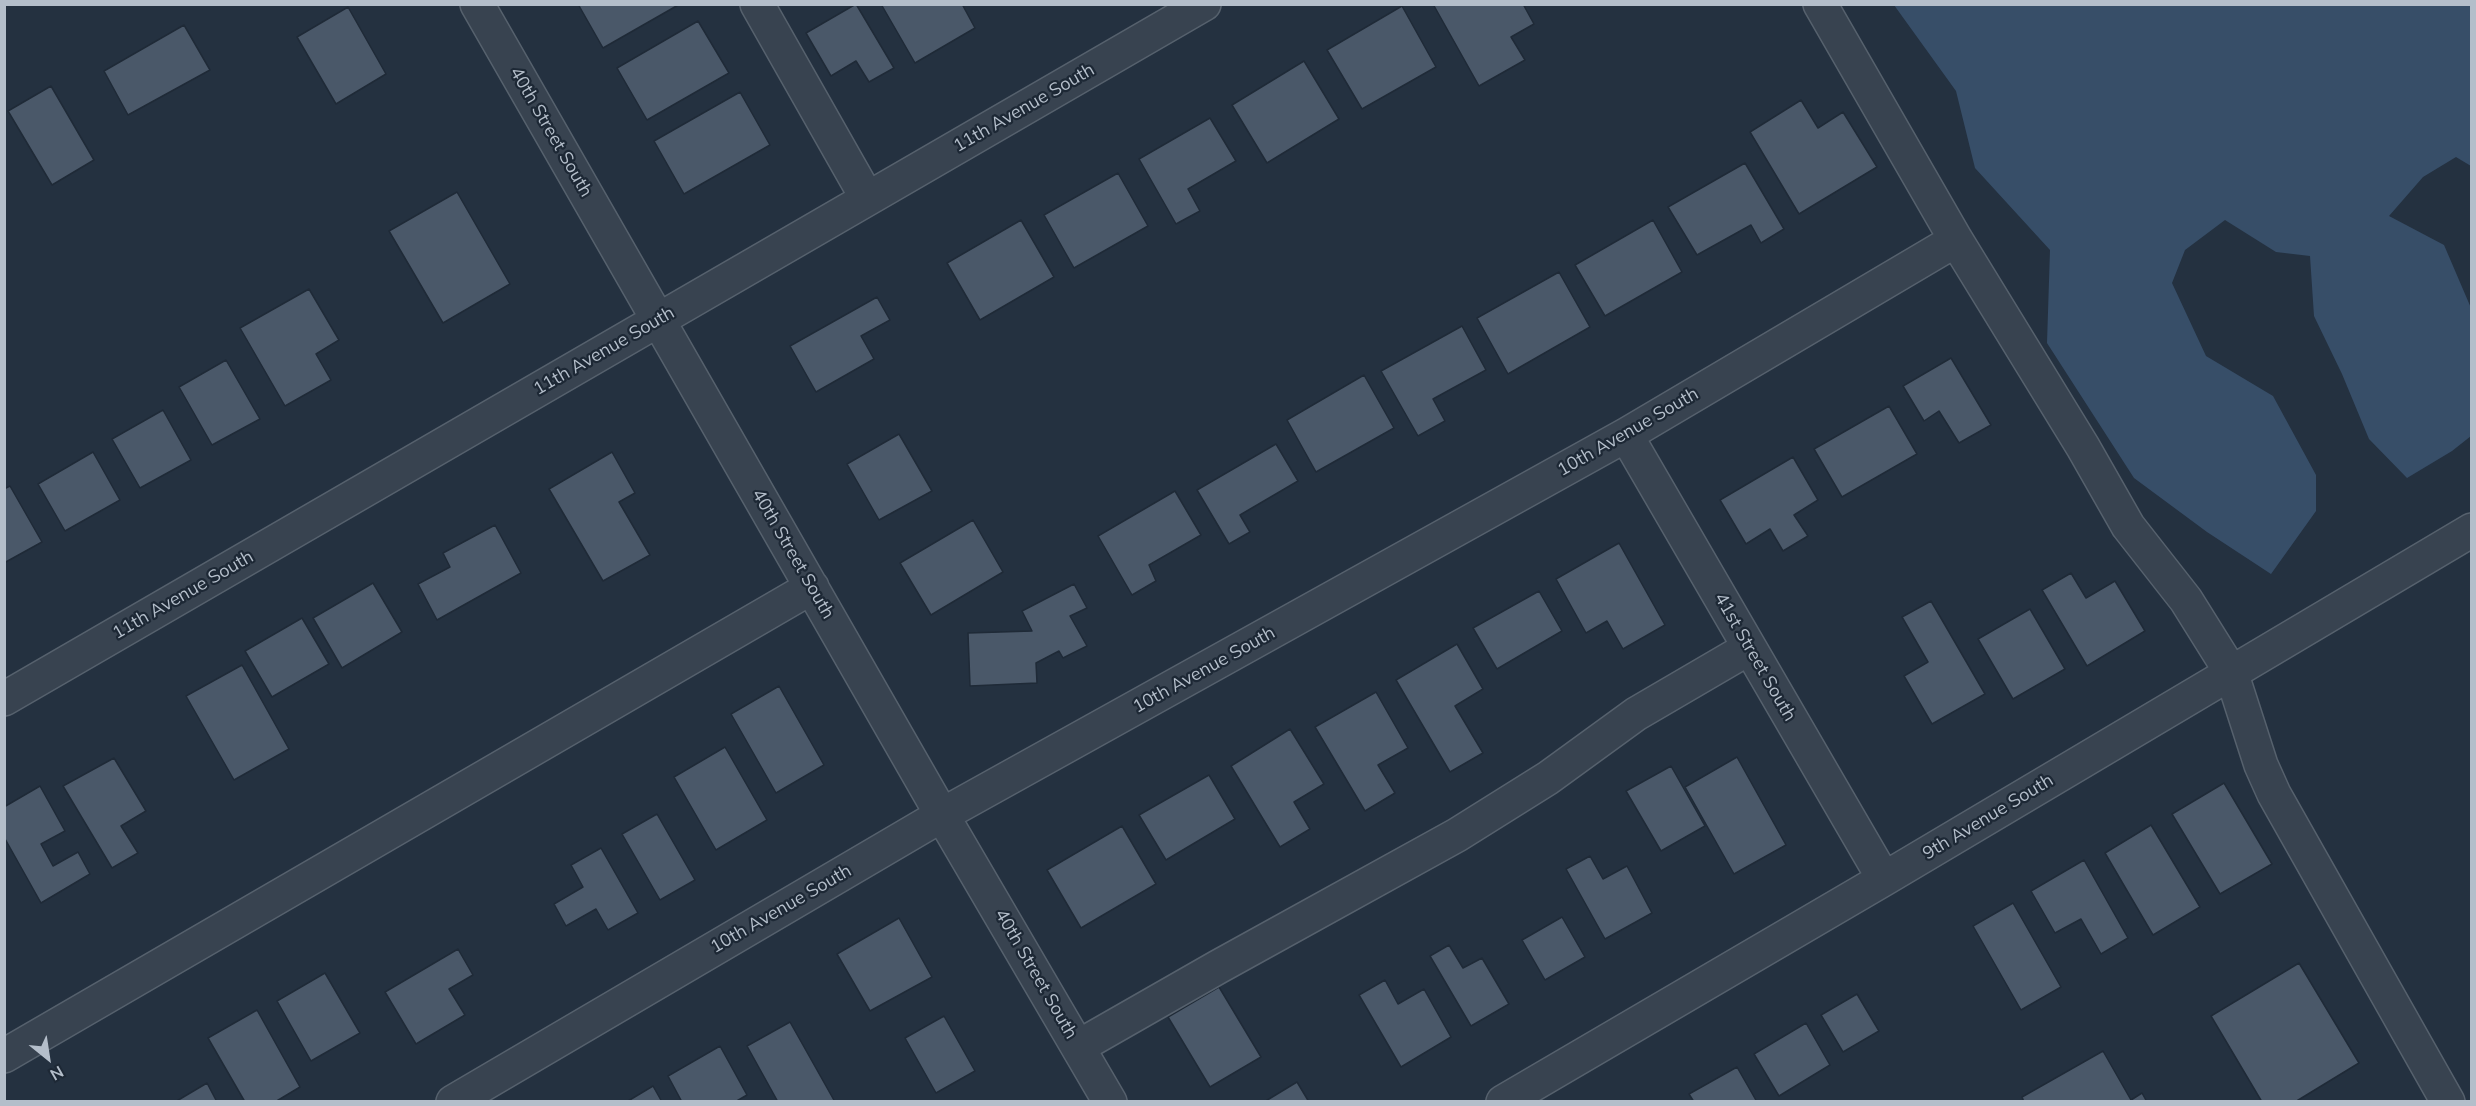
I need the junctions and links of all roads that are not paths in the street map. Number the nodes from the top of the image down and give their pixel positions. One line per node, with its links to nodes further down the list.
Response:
1 (477, 4): 7 (street, 40th Street South)
2 (756, 4): 5 (street)
3 (1204, 4): 5 (street, 11th Avenue South)
4 (1820, 4): 6 (street)
5 (867, 198): 7 (street, 11th Avenue South)
6 (1956, 240): 8 (street, 10th Avenue South); 12 (street)
7 (658, 319): 10 (street, 40th Street South); 13 (street, 11th Avenue South)
8 (1626, 435): 11 (street, 41st Street South); 14 (street, 10th Avenue South)
9 (2472, 530): 12 (street, 9th Avenue South)
10 (812, 587): 14 (street, 40th Street South); 17 (street)
11 (1749, 648): 15 (street, 41st Street South); 16 (street)
12 (2231, 672): 15 (street, 9th Avenue South); 21 (street)
13 (4, 699)
14 (942, 815): 16 (street, 40th Street South); 18 (street, 10th Avenue South)
15 (1884, 879): 20 (street, 9th Avenue South)
16 (1078, 1047): 19 (street, 40th Street South)
17 (4, 1056)
18 (453, 1101)
19 (1110, 1101)
20 (1503, 1101)
21 (2448, 1101)

